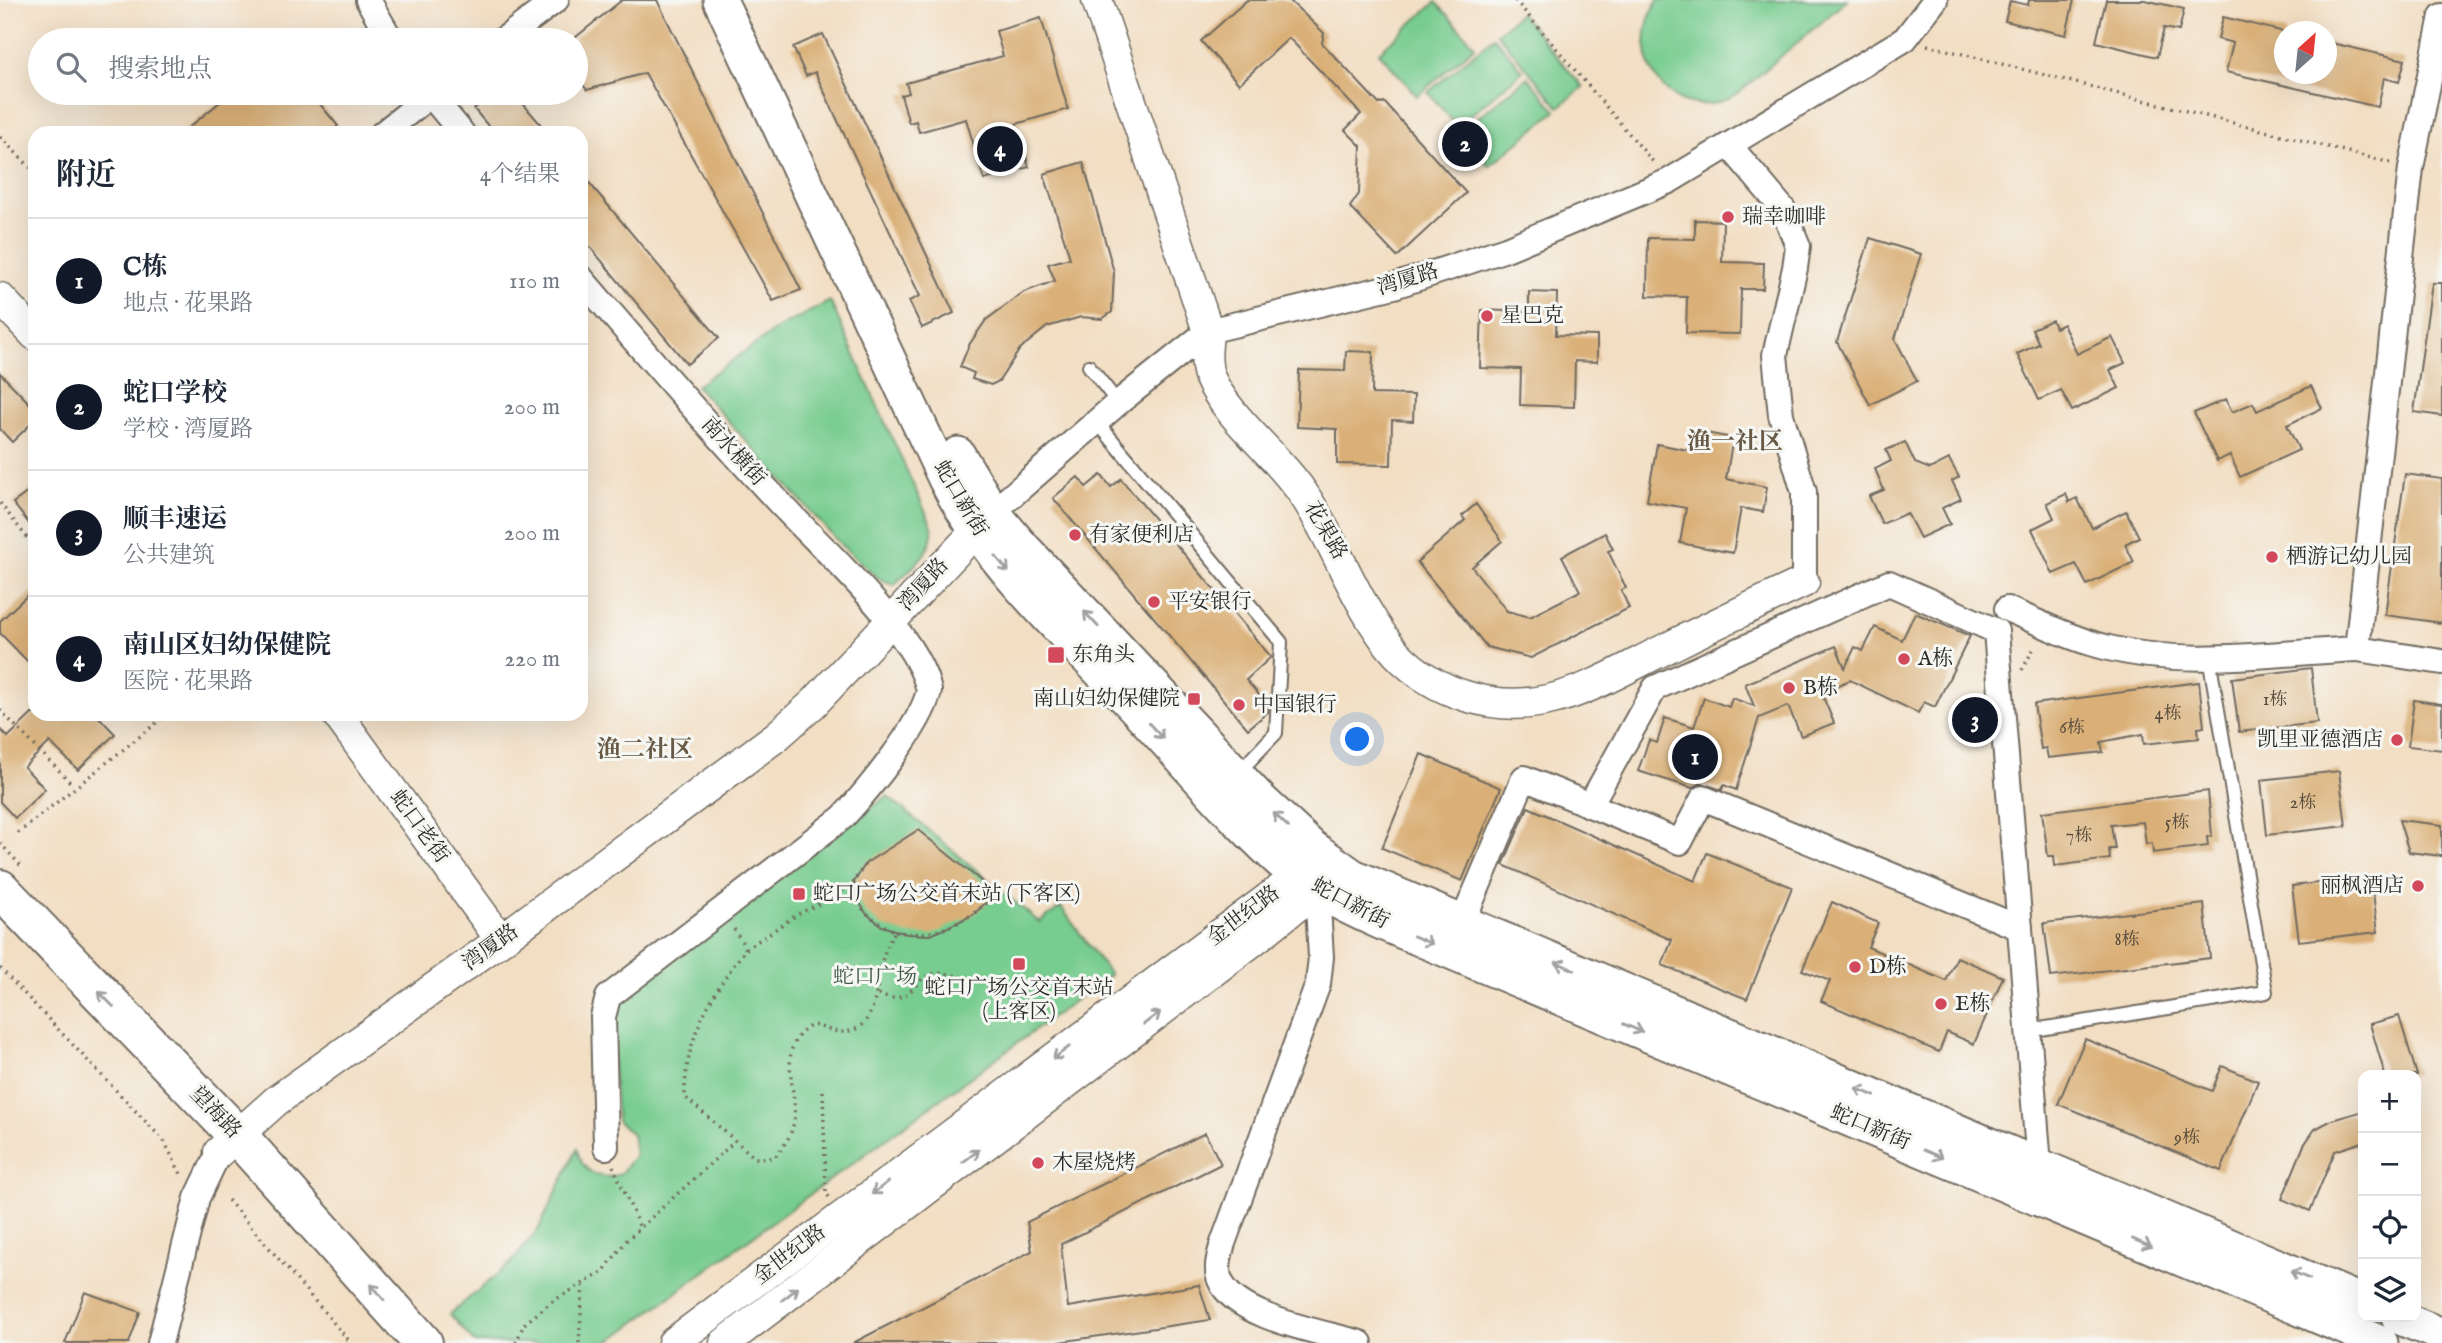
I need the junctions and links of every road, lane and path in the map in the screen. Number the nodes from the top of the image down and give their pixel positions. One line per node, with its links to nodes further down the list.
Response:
1 (368, 0): 9 (street)
2 (556, 0): 10 (street)
3 (720, 0): 29 (main road, 蛇口新街)
4 (741, 0): 29 (main road, 蛇口新街)
5 (1097, 0): 24 (street, 花果路)
6 (1516, 0): 20 (path)
7 (1935, 0): 11 (street, 湾厦路)
8 (2442, 16): 19 (street)
9 (384, 28)
10 (519, 28)
11 (1905, 39): 17 (street, 湾厦路); 19 (path)
12 (417, 105): 14 (street)
13 (440, 105): 15 (street)
14 (391, 126)
15 (457, 126)
16 (0, 137): 18 (path)
17 (1729, 145): 20 (street, 湾厦路); 31 (street)
18 (28, 165)
19 (2411, 168): 35 (street)
20 (1669, 181): 24 (street, 湾厦路)
21 (588, 286): 33 (street, 南水横街)
22 (0, 298): 23 (street)
23 (28, 328)
24 (1208, 331): 26 (street, 湾厦路); 31 (street, 花果路)
25 (1089, 366): 26 (lane)
26 (1118, 403): 27 (street, 湾厦路)
27 (1097, 422): 29 (street, 湾厦路); 42 (lane)
28 (0, 503): 30 (path)
29 (985, 521): 33 (street, 湾厦路); 42 (main road, 蛇口新街, one-way to 29); 47 (main road, 蛇口新街, one-way to 47)
30 (28, 539)
31 (1804, 582)
32 (2007, 609): 34 (street)
33 (891, 622): 51 (street, 南水横街); 56 (street, 湾厦路)
34 (2045, 625): 36 (street); 38 (path)
35 (2357, 649): 36 (street); 37 (street)
36 (2209, 657): 61 (lane)
37 (2442, 662)
38 (2000, 679): 44 (street); 54 (street)
39 (0, 710): 43 (path)
40 (159, 721): 45 (path)
41 (342, 721): 56 (street, 蛇口老街)
42 (1237, 774): 47 (main road, 蛇口新街, one-way to 42)
43 (74, 785)
44 (1590, 805): 52 (street); 54 (street)
45 (19, 833)
46 (866, 863): 48 (path)
47 (1316, 877): 52 (main road, 蛇口新街); 69 (street, 金世纪路, one-way to 69); 76 (street, 金世纪路, one-way to 47); 84 (street); 85 (main road, 蛇口新街, one-way to 85)
48 (854, 882): 55 (path); 57 (path)
49 (0, 889): 64 (main road, 望海路, one-way to 49)
50 (990, 900): 55 (path)
51 (722, 909): 57 (path); 65 (street, 南水横街)
52 (1462, 923): 66 (main road, 蛇口新街, one-way to 52)
53 (0, 925): 64 (main road, 望海路)
54 (2020, 928): 61 (street)
55 (895, 931): 60 (path)
56 (501, 940): 64 (street, 湾厦路)
57 (746, 950): 63 (path)
58 (0, 968): 67 (path)
59 (950, 987): 60 (path)
60 (878, 994): 63 (path)
61 (2028, 1031): 66 (street)
62 (823, 1091): 69 (path)
63 (734, 1142): 70 (path)
64 (228, 1144): 77 (street, 湾厦路); 79 (main road, 望海路); 80 (main road, 望海路, one-way to 64)
65 (606, 1147): 70 (path)
66 (2039, 1165): 72 (main road, 蛇口新街, one-way to 66)
67 (182, 1178)
68 (229, 1200): 78 (path)
69 (842, 1217): 73 (street, 金世纪路)
70 (640, 1228): 71 (path)
71 (583, 1285): 81 (path); 82 (path)
72 (2358, 1300)
73 (710, 1315): 76 (street); 83 (street, 金世纪路)
74 (2410, 1322): 75 (main road)
75 (2442, 1335)
76 (730, 1339)
77 (160, 1343)
78 (351, 1343)
79 (389, 1343)
80 (423, 1343)
81 (516, 1343)
82 (579, 1343)
83 (673, 1343)
84 (1360, 1343)
85 (2381, 1343)

